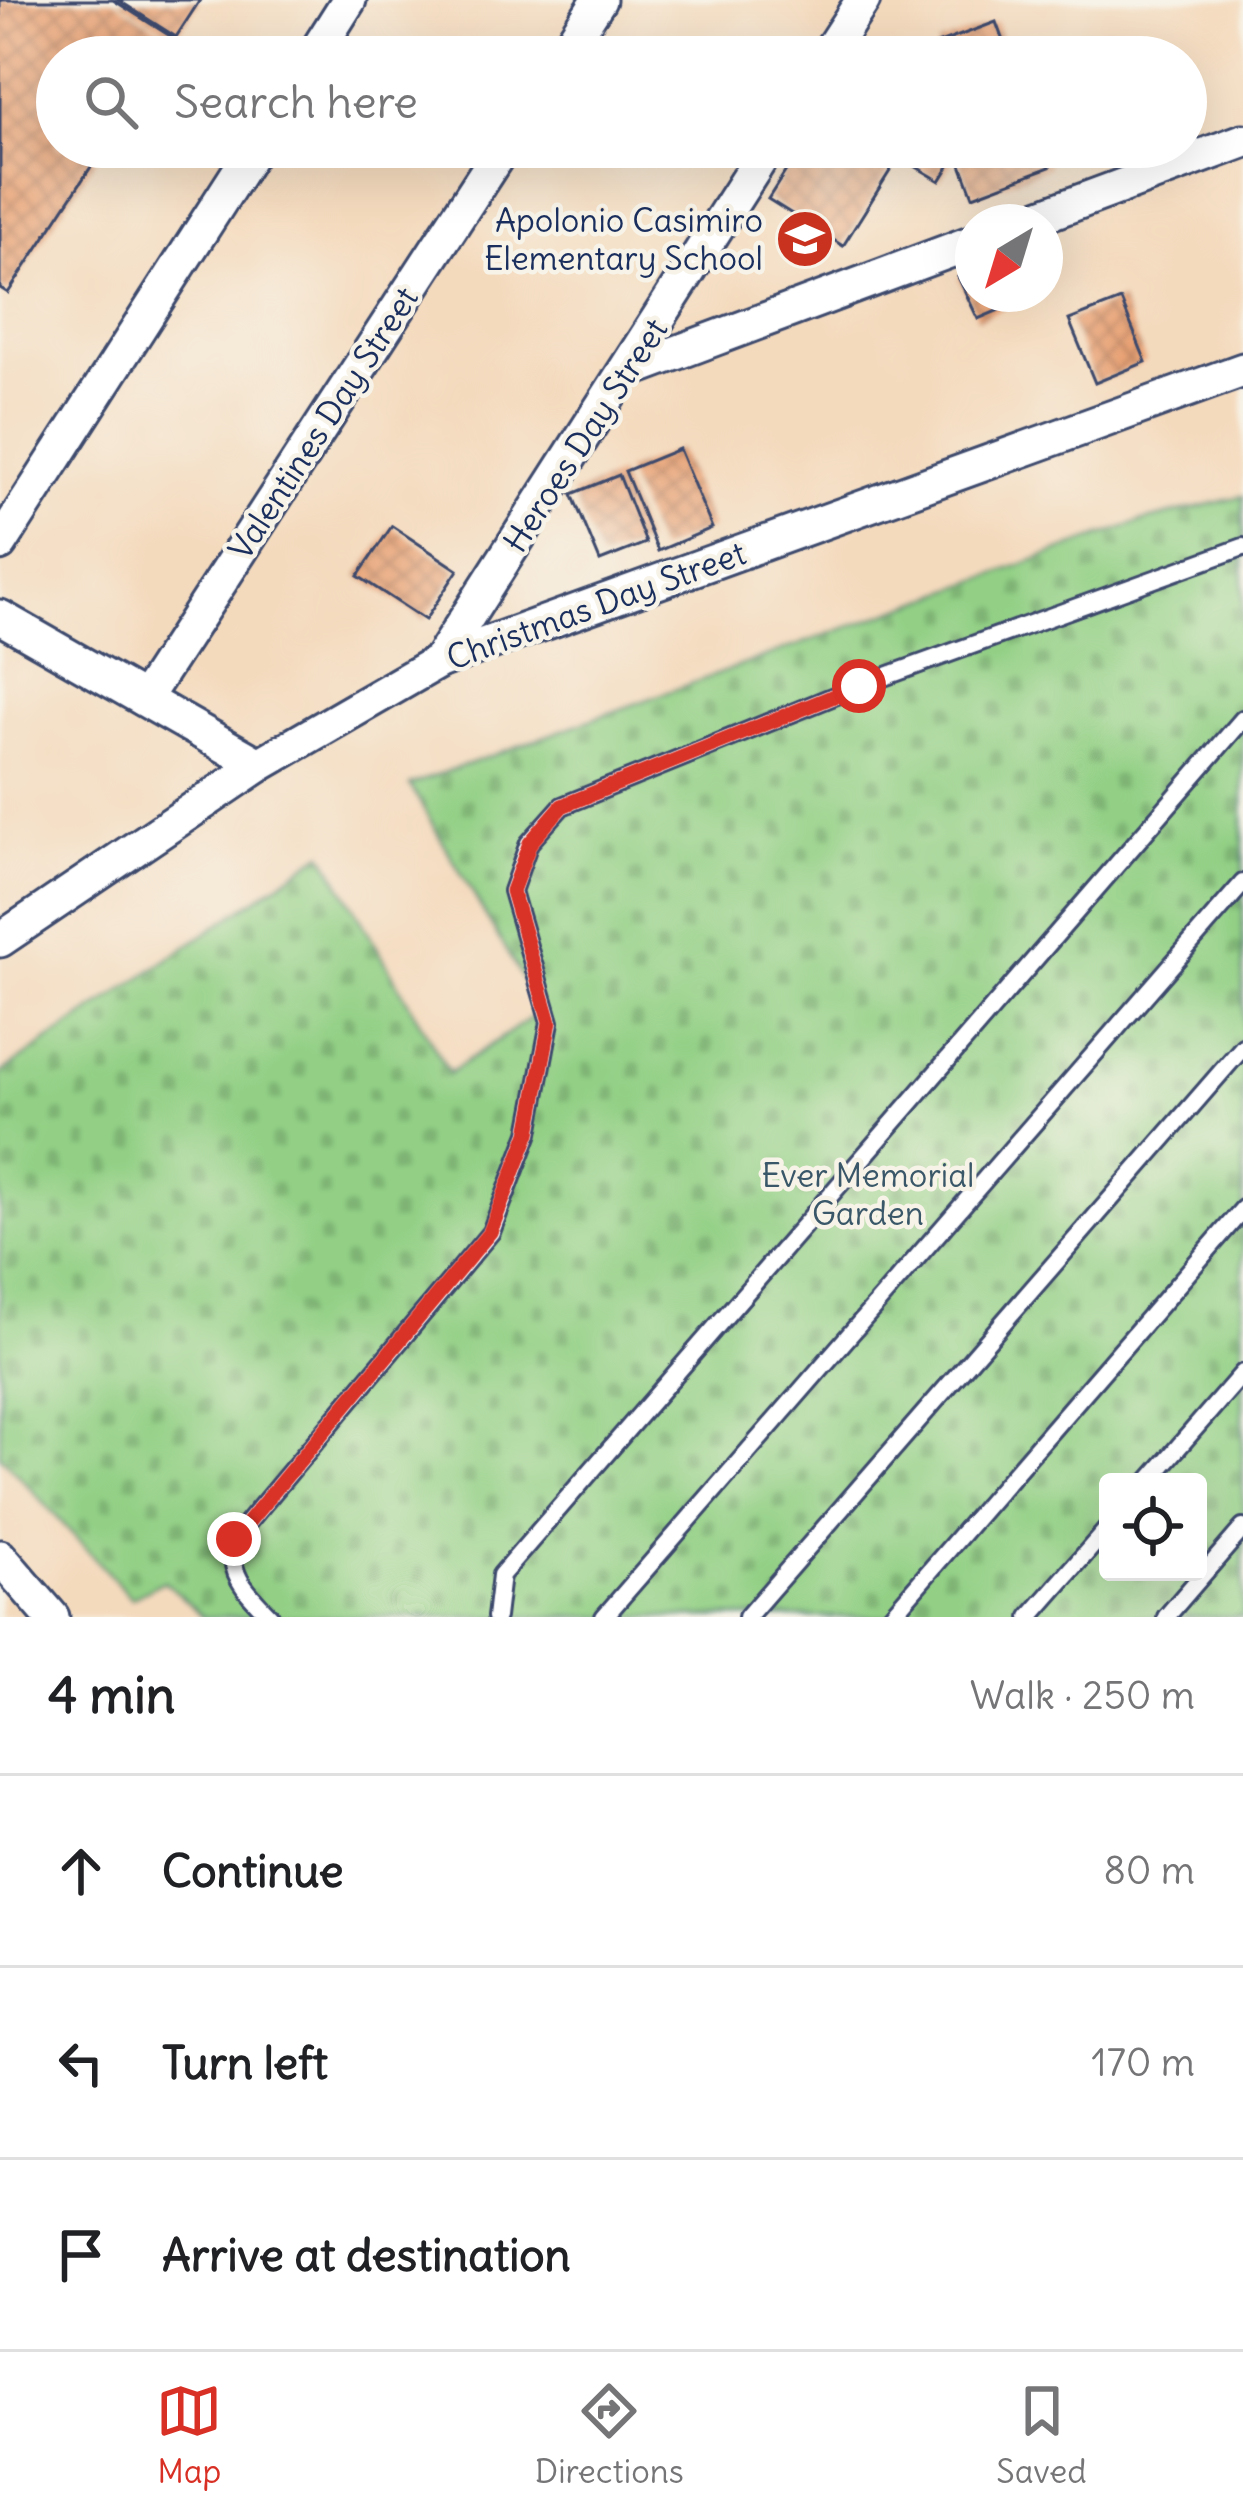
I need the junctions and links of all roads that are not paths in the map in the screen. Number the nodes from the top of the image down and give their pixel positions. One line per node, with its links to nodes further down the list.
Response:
1 (349, 0): 4 (street)
2 (598, 0): 5 (street)
3 (863, 0): 6 (street)
4 (326, 36)
5 (575, 36)
6 (840, 36)
7 (1243, 141): 8 (street)
8 (1207, 154)
9 (242, 168): 17 (street)
10 (489, 168): 21 (street, Valentines Day Street)
11 (755, 168): 16 (street, Heroes Day Street)
12 (1170, 168): 13 (street)
13 (1063, 208)
14 (955, 249): 16 (street)
15 (1243, 370): 20 (street, Christmas Day Street)
16 (628, 371): 20 (street, Heroes Day Street)
17 (0, 544)
18 (1240, 553): 34 (lane)
19 (0, 617): 21 (street)
20 (439, 661): 23 (street, Christmas Day Street)
21 (144, 699): 23 (street)
22 (1243, 719): 35 (lane)
23 (259, 765): 25 (street, Christmas Day Street)
24 (1243, 883): 36 (lane)
25 (0, 940)
26 (1243, 1047): 37 (lane)
27 (1243, 1209): 38 (lane)
28 (1243, 1373): 29 (lane)
29 (1156, 1473)
30 (1243, 1528): 40 (lane)
31 (1099, 1538): 39 (lane)
32 (0, 1557): 33 (street)
33 (52, 1617)
34 (271, 1617)
35 (496, 1617)
36 (604, 1617)
37 (747, 1617)
38 (890, 1617)
39 (1030, 1617)
40 (1166, 1617)

